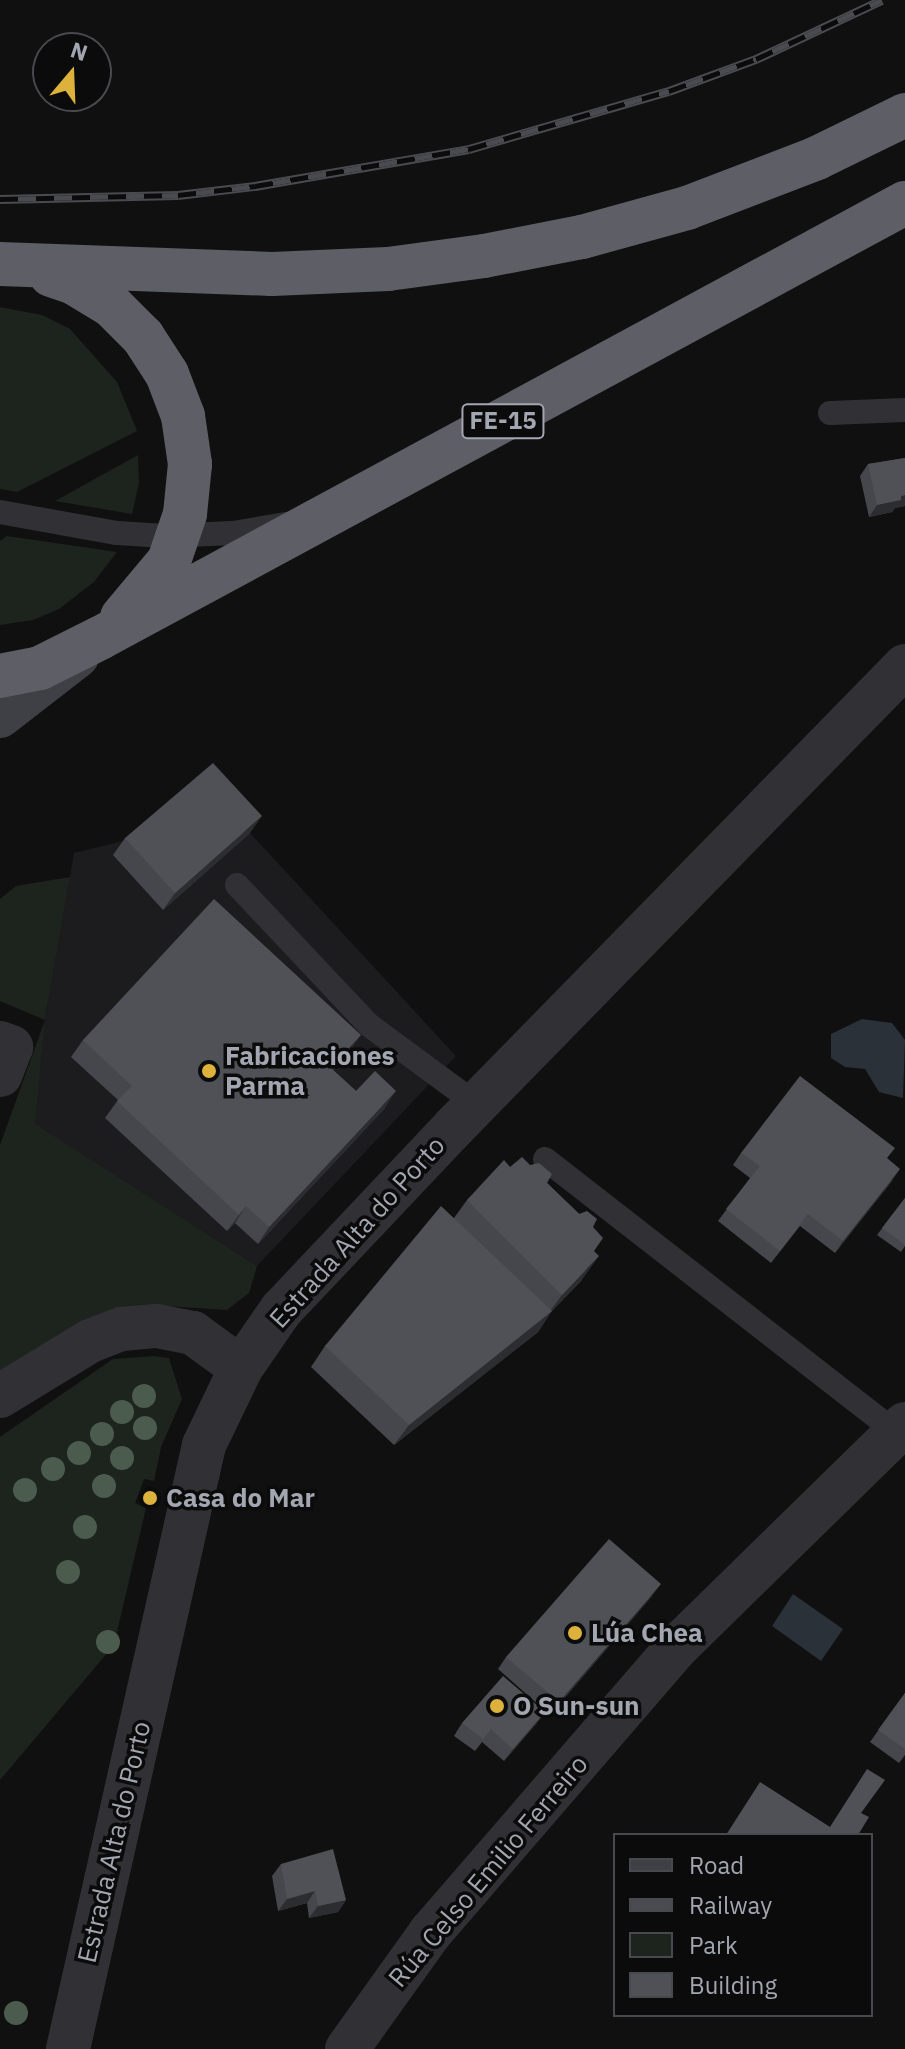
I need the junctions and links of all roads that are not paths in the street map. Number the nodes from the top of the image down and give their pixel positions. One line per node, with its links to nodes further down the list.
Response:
1 (905, 115): 3 (highway)
2 (905, 203): 6 (highway, FE-15)
3 (16, 266): 8 (highway)
4 (905, 410): 5 (lane)
5 (830, 413)
6 (348, 505): 8 (lane); 9 (highway, FE-15)
7 (0, 512): 8 (lane)
8 (177, 536): 9 (highway)
9 (100, 638): 11 (highway); 12 (main road)
10 (905, 666): 16 (street, Estrada Alta do Porto)
11 (0, 676)
12 (0, 716)
13 (237, 885): 16 (lane)
14 (0, 1043): 15 (street)
15 (0, 1075)
16 (476, 1104): 18 (street, Estrada Alta do Porto)
17 (545, 1159): 20 (lane)
18 (241, 1368): 19 (street); 21 (street, Estrada Alta do Porto)
19 (0, 1396)
20 (900, 1428): 22 (street, Rúa Celso Emilio Ferreiro)
21 (68, 2049)
22 (347, 2049)

